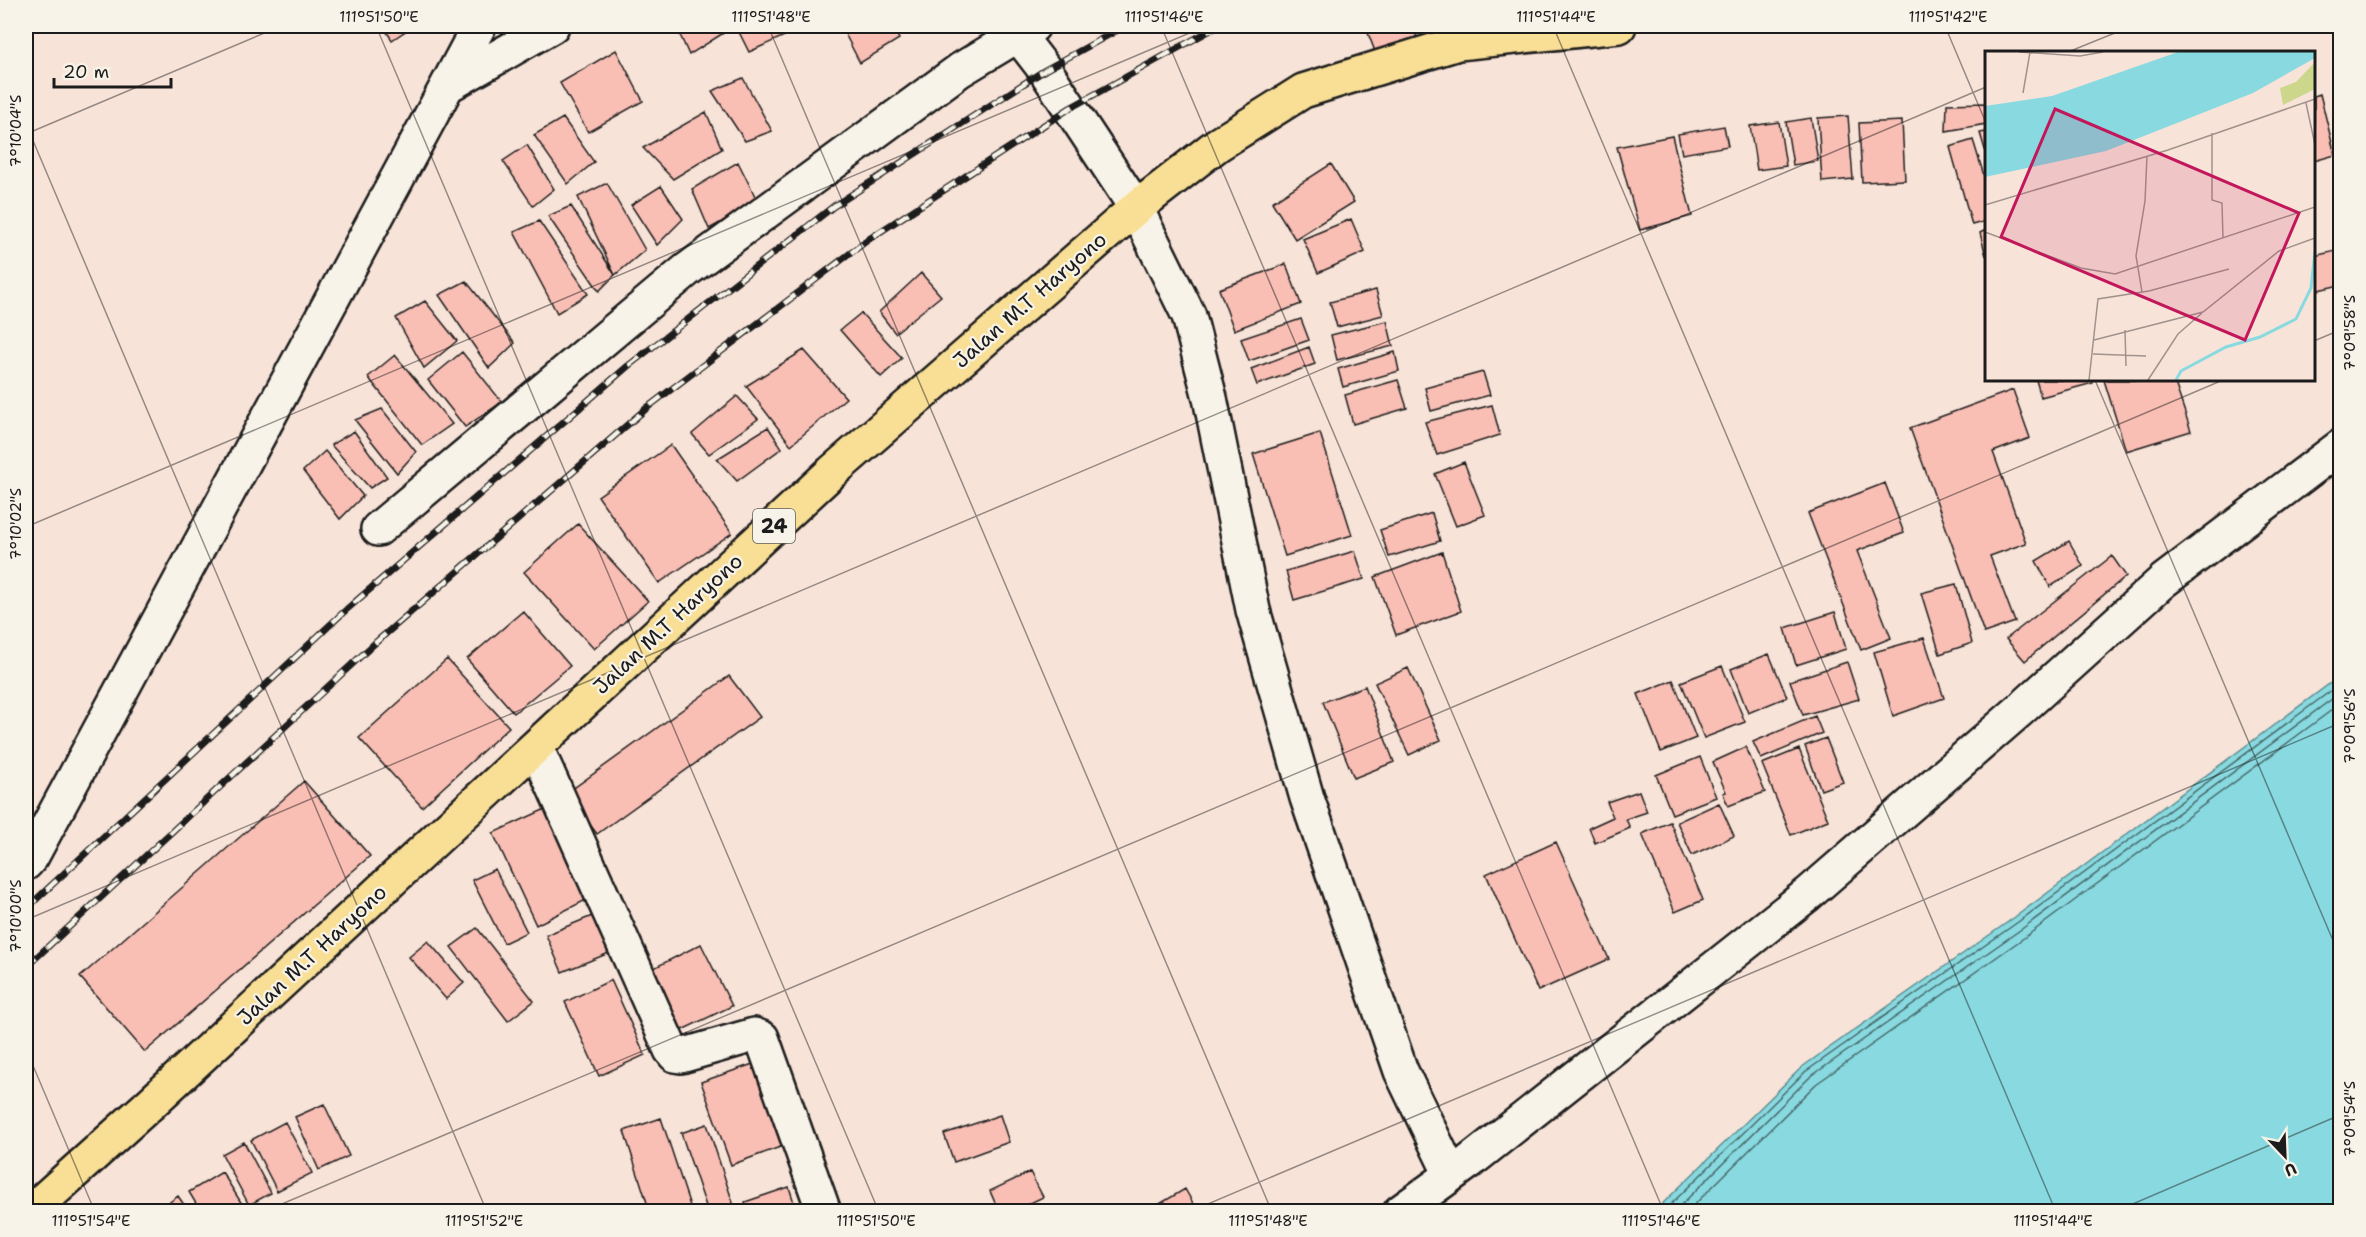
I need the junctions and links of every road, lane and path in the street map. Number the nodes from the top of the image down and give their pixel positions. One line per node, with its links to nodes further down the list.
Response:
1 (479, 26): 5 (street)
2 (552, 26): 5 (street)
3 (1619, 26): 6 (highway, Jalan M.T Haryono / 24)
4 (1026, 30): 6 (street); 8 (street)
5 (447, 86): 10 (street)
6 (1136, 208): 9 (highway, Jalan M.T Haryono / 24); 11 (street)
7 (2340, 447): 11 (street)
8 (378, 529)
9 (536, 747): 12 (highway, Jalan M.T Haryono / 24); 13 (street)
10 (26, 863)
11 (1450, 1175): 14 (street)
12 (30, 1212)
13 (824, 1212)
14 (1400, 1212)

